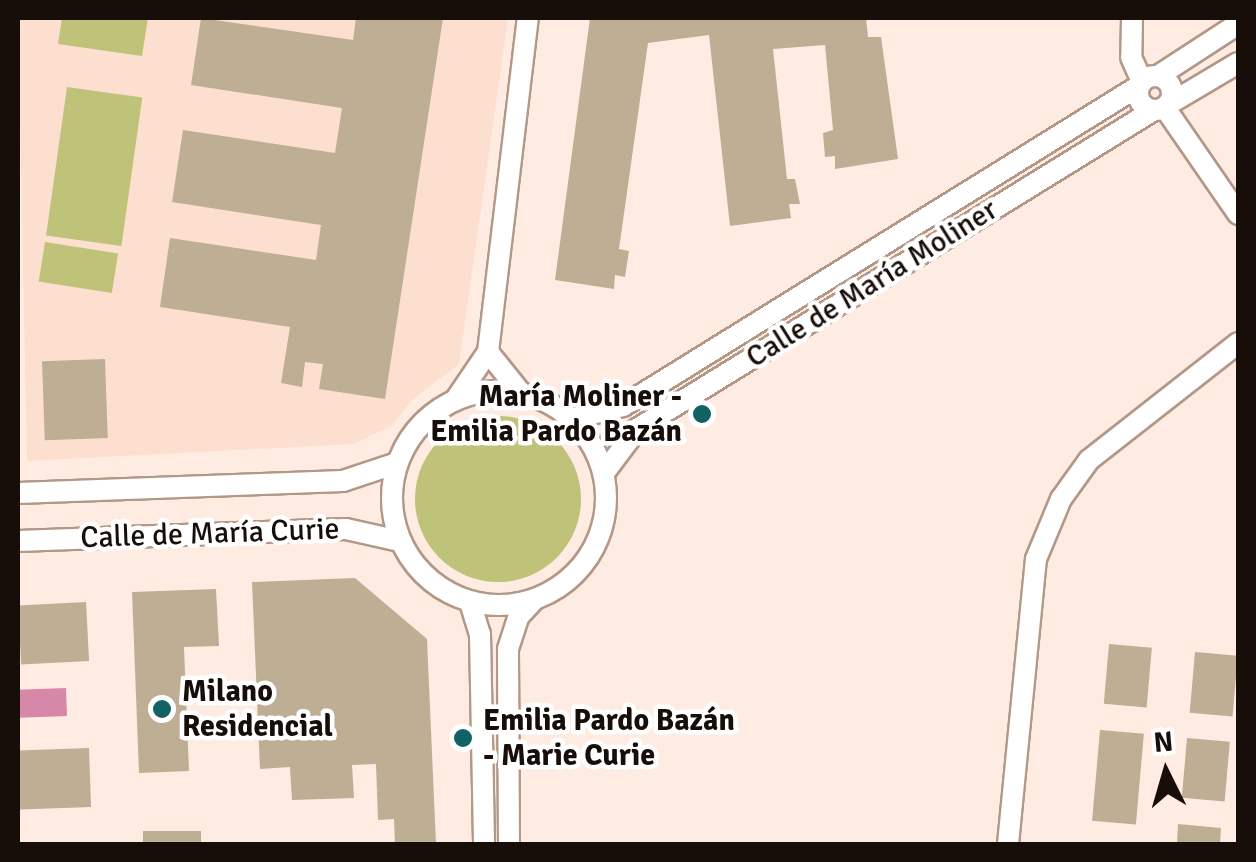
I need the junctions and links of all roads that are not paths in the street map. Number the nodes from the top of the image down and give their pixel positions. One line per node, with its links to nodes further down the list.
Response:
1 (528, 18): 9 (street)
2 (1132, 18): 5 (street)
3 (1238, 24): 5 (street, Calle de María Moliner)
4 (1238, 63): 6 (street, Calle de María Moliner)
5 (1147, 81): 6 (street); 6 (street); 12 (street, Calle de María Moliner)
6 (1163, 107): 7 (street); 14 (street, Calle de María Moliner)
7 (1238, 214)
8 (1238, 343): 22 (street)
9 (488, 352): 10 (street); 11 (street)
10 (520, 392): 11 (street); 12 (street)
11 (456, 399): 13 (street)
12 (572, 419): 14 (street)
13 (397, 463): 15 (street, Calle de María Curie); 17 (street)
14 (604, 473): 18 (street)
15 (18, 493)
16 (18, 541): 17 (street, Calle de María Curie)
17 (400, 541): 19 (street)
18 (535, 599): 19 (street); 21 (street)
19 (470, 602): 20 (street)
20 (484, 844)
21 (509, 844)
22 (1008, 844)

